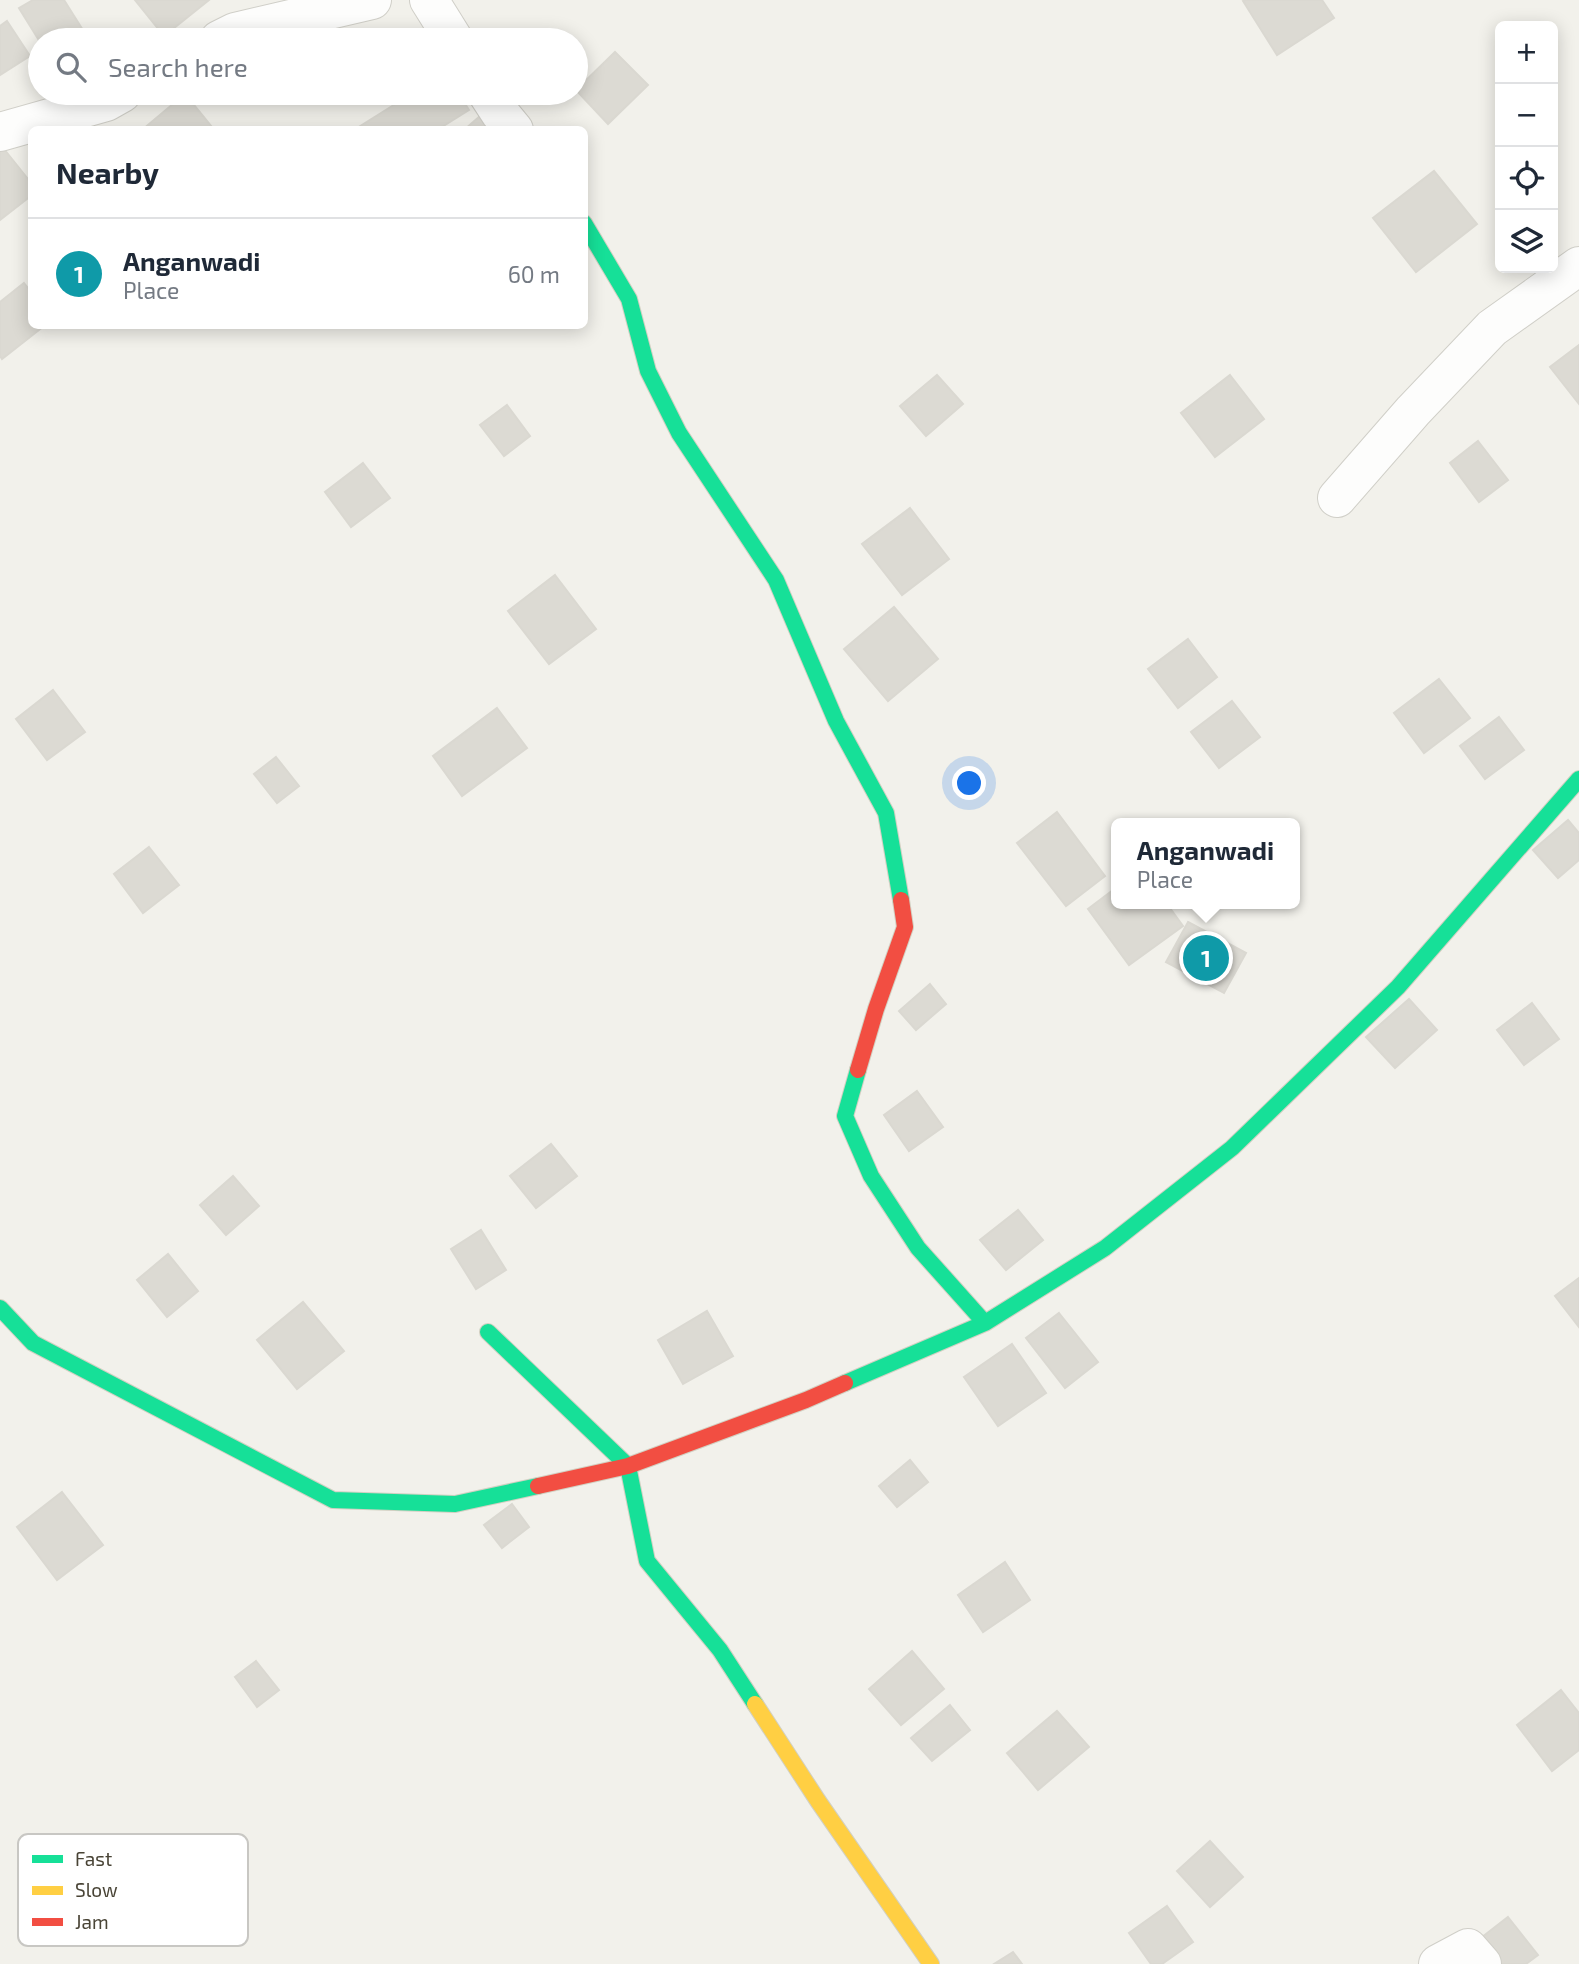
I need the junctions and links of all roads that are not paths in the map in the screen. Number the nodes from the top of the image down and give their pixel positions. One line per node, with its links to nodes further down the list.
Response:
1 (372, 0): 3 (street)
2 (429, 0): 4 (street)
3 (252, 28)
4 (446, 28)
5 (95, 105): 8 (street)
6 (495, 105): 7 (street)
7 (511, 126)
8 (0, 132)
9 (588, 230): 14 (street)
10 (1579, 266): 11 (street)
11 (1337, 498)
12 (1579, 779): 14 (street)
13 (0, 1308): 16 (street)
14 (985, 1323): 16 (street)
15 (488, 1332): 16 (street)
16 (628, 1466): 17 (street)
17 (931, 1964)
18 (1438, 1964): 19 (street)
19 (1482, 1964)

